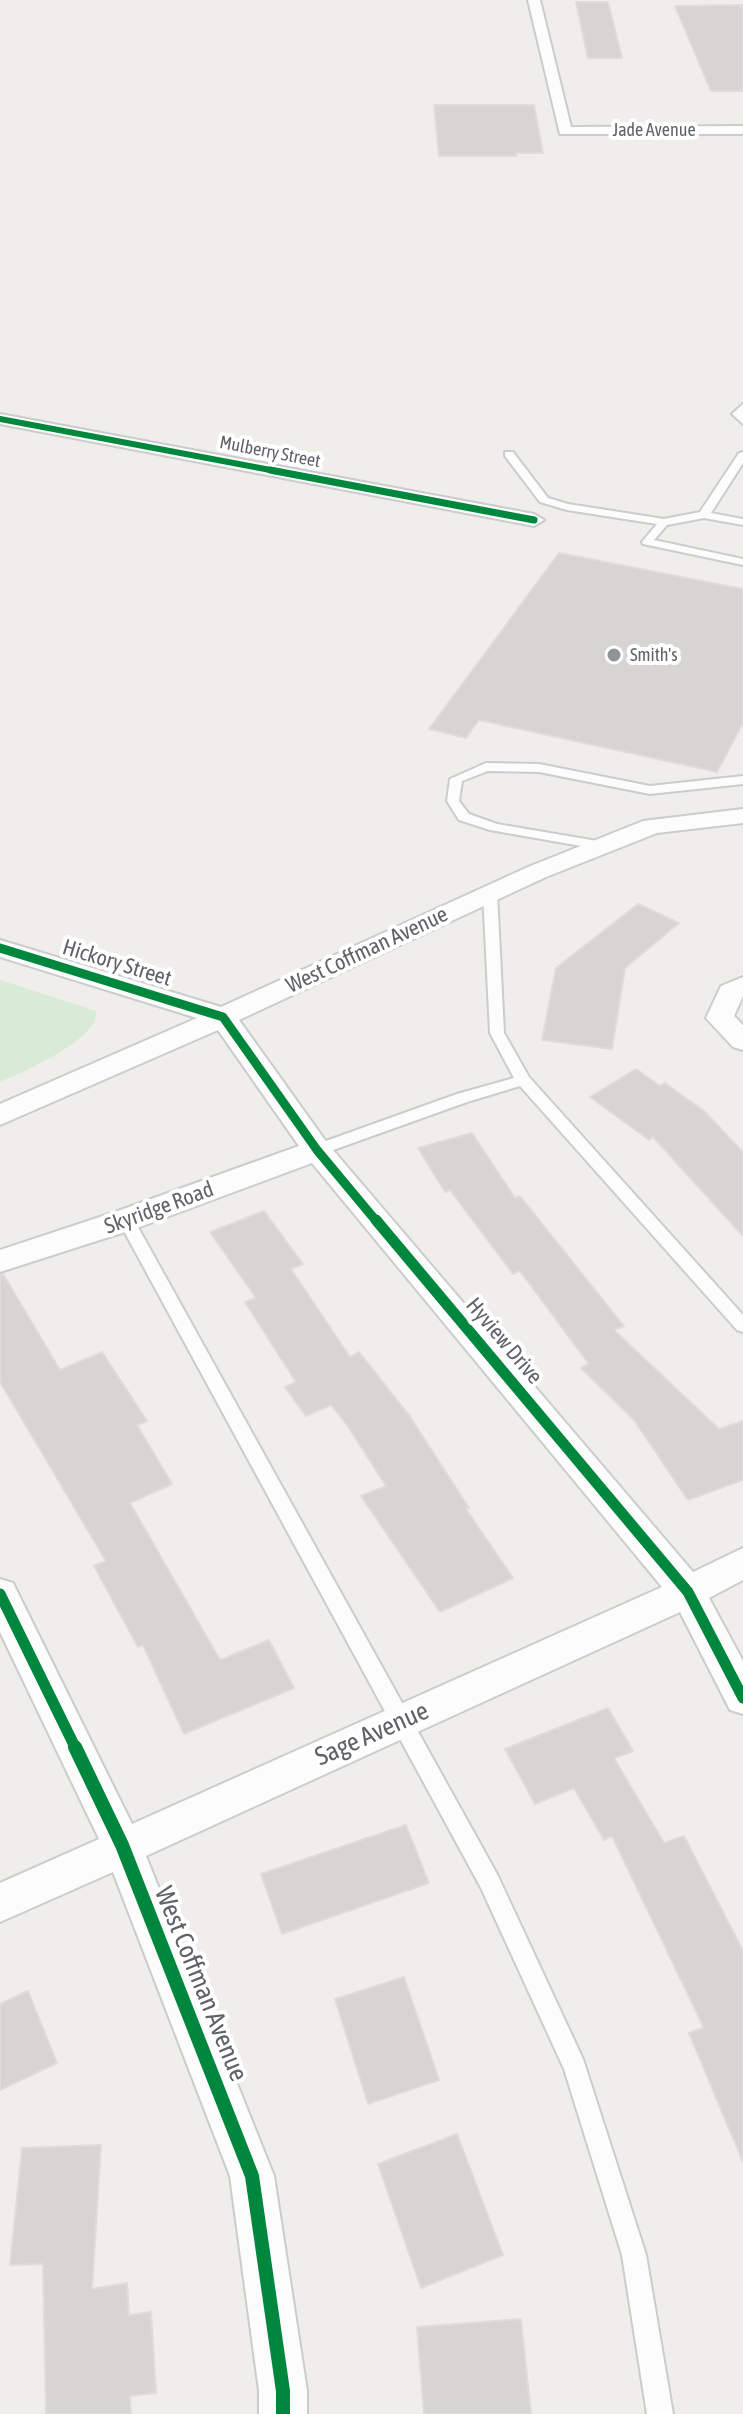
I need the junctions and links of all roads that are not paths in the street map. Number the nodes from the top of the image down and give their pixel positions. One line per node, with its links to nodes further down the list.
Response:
1 (534, 0): 2 (street, Jade Avenue)
2 (743, 130)
3 (743, 407): 5 (lane)
4 (0, 419): 9 (street, Mulberry Street)
5 (743, 421)
6 (509, 454): 10 (lane)
7 (743, 455): 8 (lane)
8 (704, 515): 10 (lane); 11 (lane)
9 (534, 520)
10 (664, 522): 12 (lane)
11 (743, 522)
12 (743, 562)
13 (743, 780): 15 (lane)
14 (743, 816): 15 (street, West Coffman Avenue)
15 (604, 846): 16 (street, West Coffman Avenue)
16 (490, 893): 19 (street, West Coffman Avenue); 21 (lane)
17 (0, 948): 19 (street, Hickory Street)
18 (743, 985): 20 (street)
19 (223, 1017): 22 (street, West Coffman Avenue); 23 (street, Hyview Drive)
20 (743, 1041)
21 (523, 1080): 23 (lane); 26 (lane)
22 (0, 1115)
23 (317, 1150): 24 (street, Skyridge Road); 28 (street, Hyview Drive)
24 (126, 1220): 25 (street, Skyridge Road); 31 (lane)
25 (0, 1261)
26 (743, 1326)
27 (743, 1563): 28 (street, Sage Avenue)
28 (688, 1592): 30 (street, Hyview Drive); 31 (street, Sage Avenue)
29 (0, 1594): 32 (street, West Coffman Avenue)
30 (743, 1698)
31 (401, 1721): 32 (street, Sage Avenue); 35 (lane)
32 (122, 1845): 33 (street, Sage Avenue); 34 (street, West Coffman Avenue)
33 (0, 1903)
34 (283, 2414)
35 (660, 2414)

